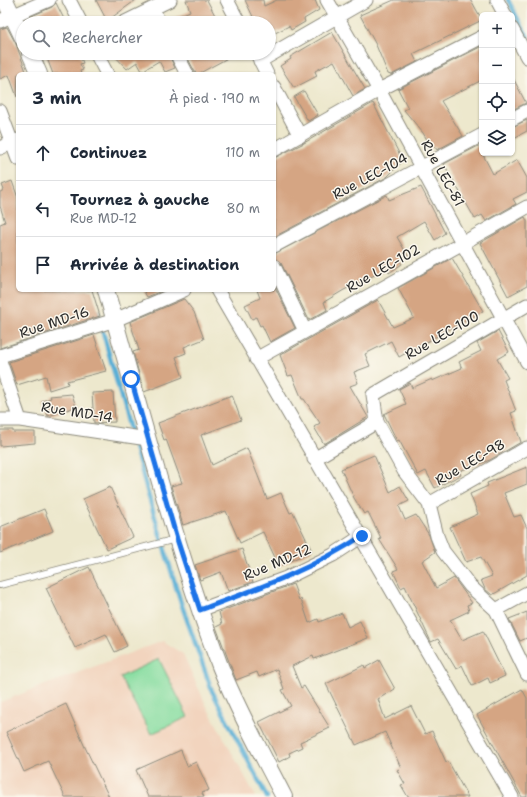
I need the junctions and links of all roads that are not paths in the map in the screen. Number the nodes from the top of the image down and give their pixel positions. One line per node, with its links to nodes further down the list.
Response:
1 (5, 0): 16 (street)
2 (49, 0): 16 (street)
3 (69, 0): 11 (street)
4 (170, 0): 9 (street)
5 (227, 0): 14 (street)
6 (327, 0): 15 (street, Rue LEC-81)
7 (366, 0): 15 (street)
8 (497, 0): 10 (street)
9 (152, 9): 12 (street); 13 (street)
10 (503, 12)
11 (77, 16)
12 (138, 16)
13 (156, 16)
14 (235, 16)
15 (337, 16): 20 (street); 30 (street, Rue LEC-81)
16 (6, 19): 17 (street)
17 (16, 30)
18 (515, 35): 21 (street)
19 (479, 39): 30 (street)
20 (276, 48)
21 (527, 58)
22 (33, 60): 26 (street)
23 (100, 60): 27 (street)
24 (180, 60): 28 (street)
25 (260, 60): 29 (street)
26 (38, 72)
27 (106, 72)
28 (186, 72)
29 (266, 72)
30 (379, 90): 35 (street); 40 (street, Rue LEC-81)
31 (276, 91): 35 (street)
32 (0, 111): 37 (street)
33 (527, 111): 34 (street)
34 (515, 117)
35 (300, 136): 38 (street)
36 (479, 137): 40 (street, Rue LEC-104)
37 (10, 143): 39 (street)
38 (276, 149)
39 (16, 155)
40 (421, 167): 42 (street, Rue LEC-81); 43 (street, Rue LEC-104)
41 (527, 206): 42 (street, Rue LEC-102)
42 (462, 242): 49 (street, Rue LEC-81); 51 (street, Rue LEC-102)
43 (276, 245)
44 (276, 270): 51 (street)
45 (107, 292): 50 (street)
46 (179, 292): 50 (street, Rue MD-16)
47 (218, 292): 53 (street)
48 (527, 305): 49 (street, Rue LEC-100)
49 (504, 318): 55 (street, Rue LEC-81); 58 (street, Rue LEC-100)
50 (115, 320): 52 (street, Rue MD-16); 59 (street)
51 (305, 331): 53 (street, Rue LEC-102)
52 (0, 356)
53 (256, 359): 61 (street)
54 (0, 361): 57 (street)
55 (527, 362)
56 (0, 420): 57 (street, Rue MD-14)
57 (20, 420): 59 (street, Rue MD-14)
58 (377, 422): 61 (street); 62 (street)
59 (148, 439): 64 (street)
60 (527, 448): 62 (street, Rue LEC-98)
61 (314, 458): 63 (street)
62 (429, 504): 68 (street)
63 (362, 536): 67 (street, Rue MD-12); 71 (street)
64 (177, 539): 65 (lane); 67 (street)
65 (0, 585)
66 (527, 593): 68 (street)
67 (200, 610): 70 (street)
68 (496, 610): 69 (street)
69 (527, 674)
70 (284, 797)
71 (512, 797)

